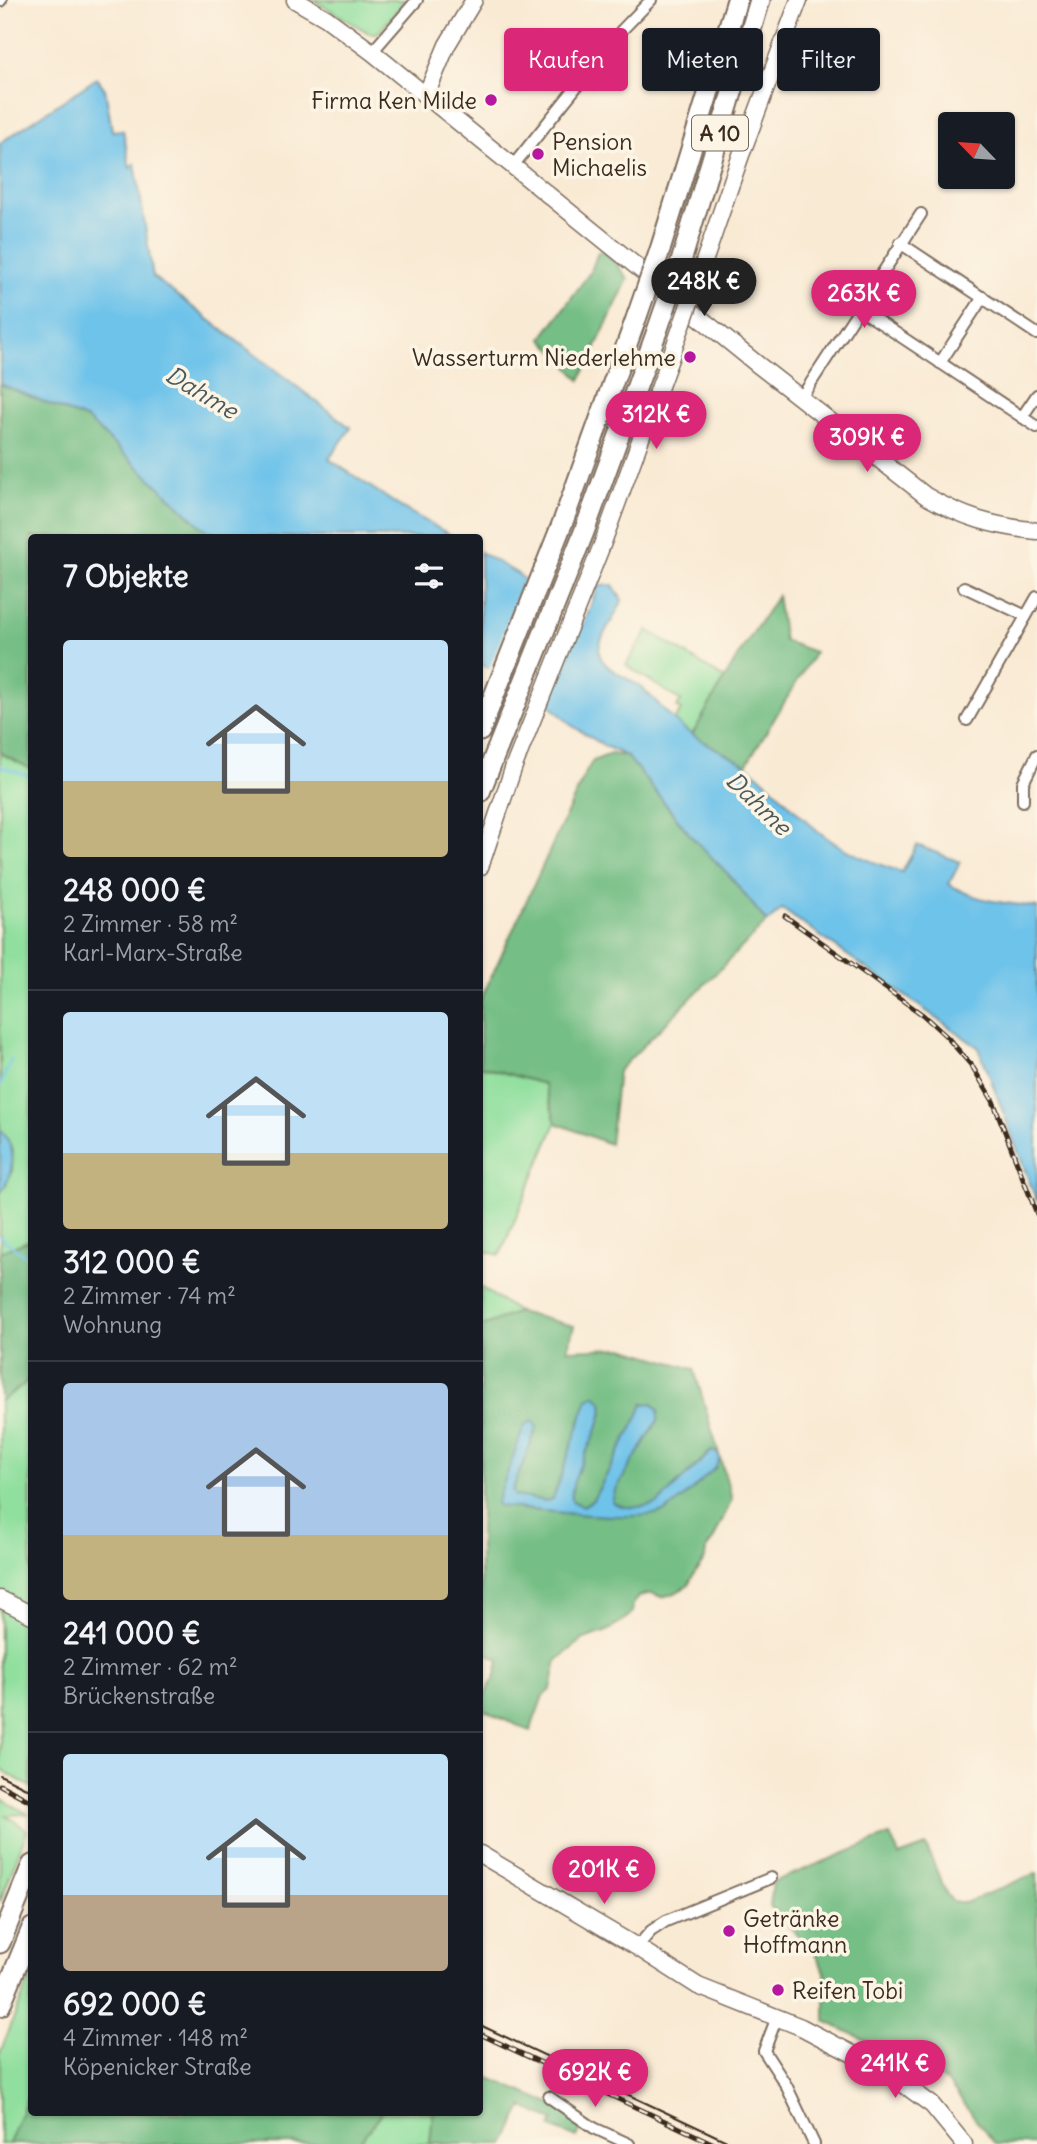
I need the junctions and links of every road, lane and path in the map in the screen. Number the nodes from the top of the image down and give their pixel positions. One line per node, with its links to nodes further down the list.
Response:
1 (295, 0): 8 (main road)
2 (417, 0): 8 (street)
3 (474, 0): 9 (main road)
4 (651, 0): 10 (street)
5 (737, 0): 26 (highway, A 10, bridge)
6 (760, 0): 28 (highway, A 10, bridge)
7 (799, 0): 30 (main road, bridge)
8 (372, 52): 9 (main road)
9 (418, 89): 10 (main road)
10 (512, 167): 18 (main road)
11 (921, 214): 12 (street)
12 (900, 243): 13 (street); 14 (street)
13 (983, 297): 15 (street); 16 (street)
14 (858, 308): 16 (street); 18 (street)
15 (1037, 334)
16 (940, 363): 19 (street)
17 (1037, 395): 19 (street)
18 (801, 398): 21 (main road)
19 (1022, 417): 20 (street)
20 (1037, 427)
21 (1037, 531)
22 (964, 587): 24 (street)
23 (1037, 597): 24 (street)
24 (1026, 616): 25 (street)
25 (967, 720)
26 (483, 723)
27 (1037, 755): 29 (street)
28 (483, 784)
29 (1023, 801)
30 (483, 858)
31 (0, 1599): 32 (main road)
32 (28, 1613)
33 (483, 1856): 38 (main road)
34 (28, 1875): 37 (highway)
35 (771, 1878): 38 (street)
36 (28, 1938): 39 (highway)
37 (0, 1943)
38 (637, 1947): 40 (main road)
39 (0, 2006)
40 (777, 2017): 43 (street); 44 (main road)
41 (549, 2097): 42 (street)
42 (629, 2144)
43 (814, 2144)
44 (964, 2144)

